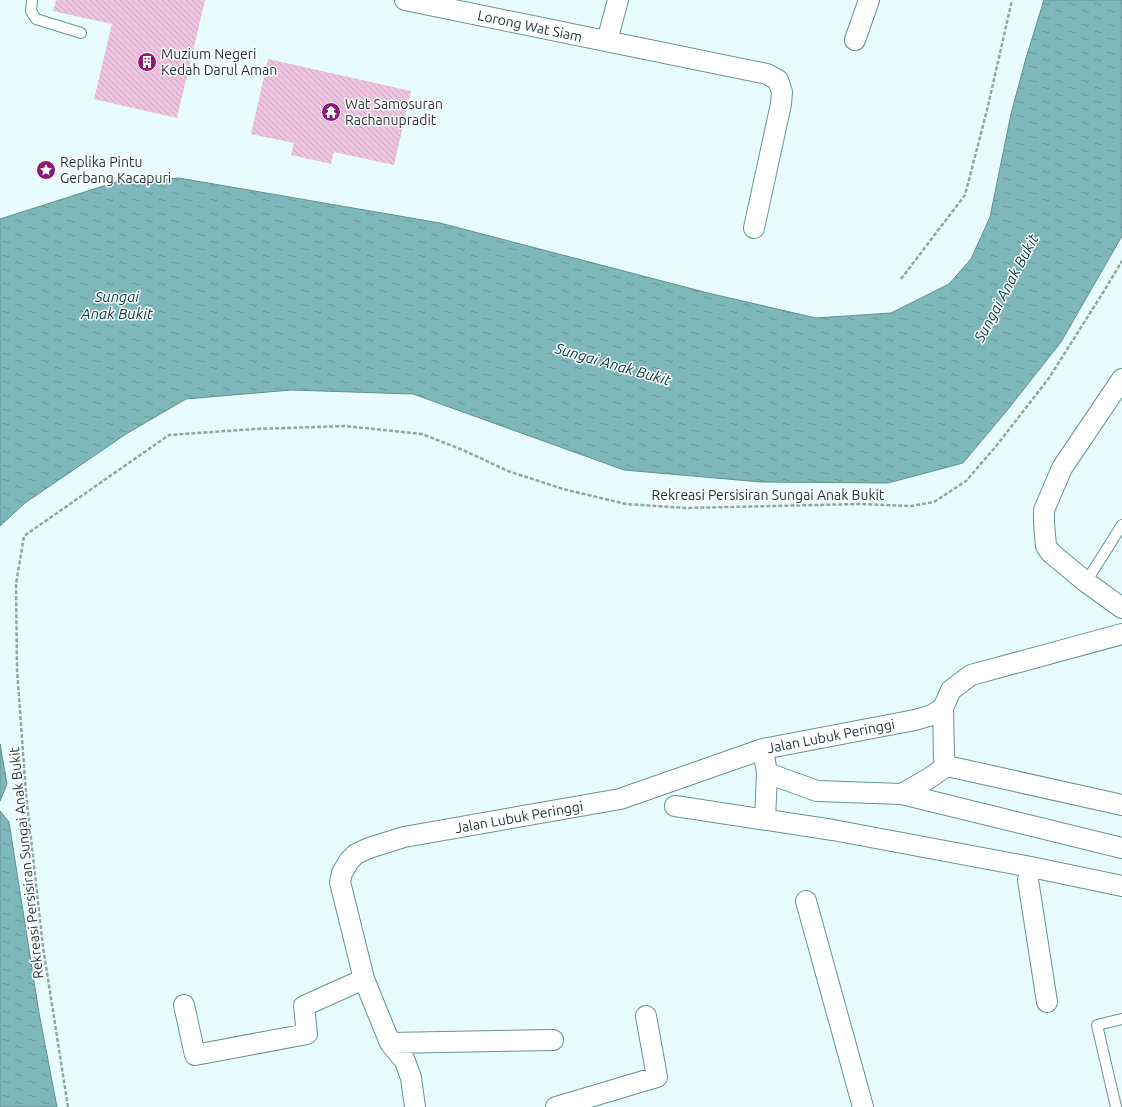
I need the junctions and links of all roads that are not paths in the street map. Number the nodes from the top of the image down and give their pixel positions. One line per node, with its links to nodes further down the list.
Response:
1 (32, 0): 6 (lane)
2 (405, 0): 5 (street, Lorong Wat Siam)
3 (618, 0): 8 (street)
4 (869, 0): 7 (street)
5 (425, 2): 8 (street, Lorong Wat Siam)
6 (81, 33)
7 (855, 40)
8 (607, 41): 9 (street, Lorong Wat Siam)
9 (754, 228)
10 (1122, 379): 12 (street)
11 (1122, 525): 12 (lane)
12 (1086, 582): 13 (street)
13 (1122, 608)
14 (1122, 634): 15 (street)
15 (943, 708): 16 (street, Jalan Lubuk Peringgi); 17 (street)
16 (763, 749): 18 (street); 27 (street, Jalan Lubuk Peringgi)
17 (946, 766): 19 (street); 20 (street)
18 (766, 773): 19 (street); 22 (street)
19 (902, 794): 23 (street)
20 (1122, 805)
21 (675, 806): 22 (street)
22 (765, 820): 24 (street)
23 (1122, 848)
24 (1031, 867): 25 (street); 28 (street)
25 (1122, 886)
26 (806, 901): 36 (street)
27 (364, 979): 29 (street); 33 (street, Jalan Lubuk Peringgi)
28 (1047, 1002)
29 (184, 1005)
30 (646, 1016): 35 (street)
31 (1122, 1019): 37 (lane)
32 (553, 1040): 33 (street)
33 (390, 1043): 34 (street, Jalan Lubuk Peringgi)
34 (415, 1107)
35 (556, 1107)
36 (864, 1107)
37 (1116, 1107)

